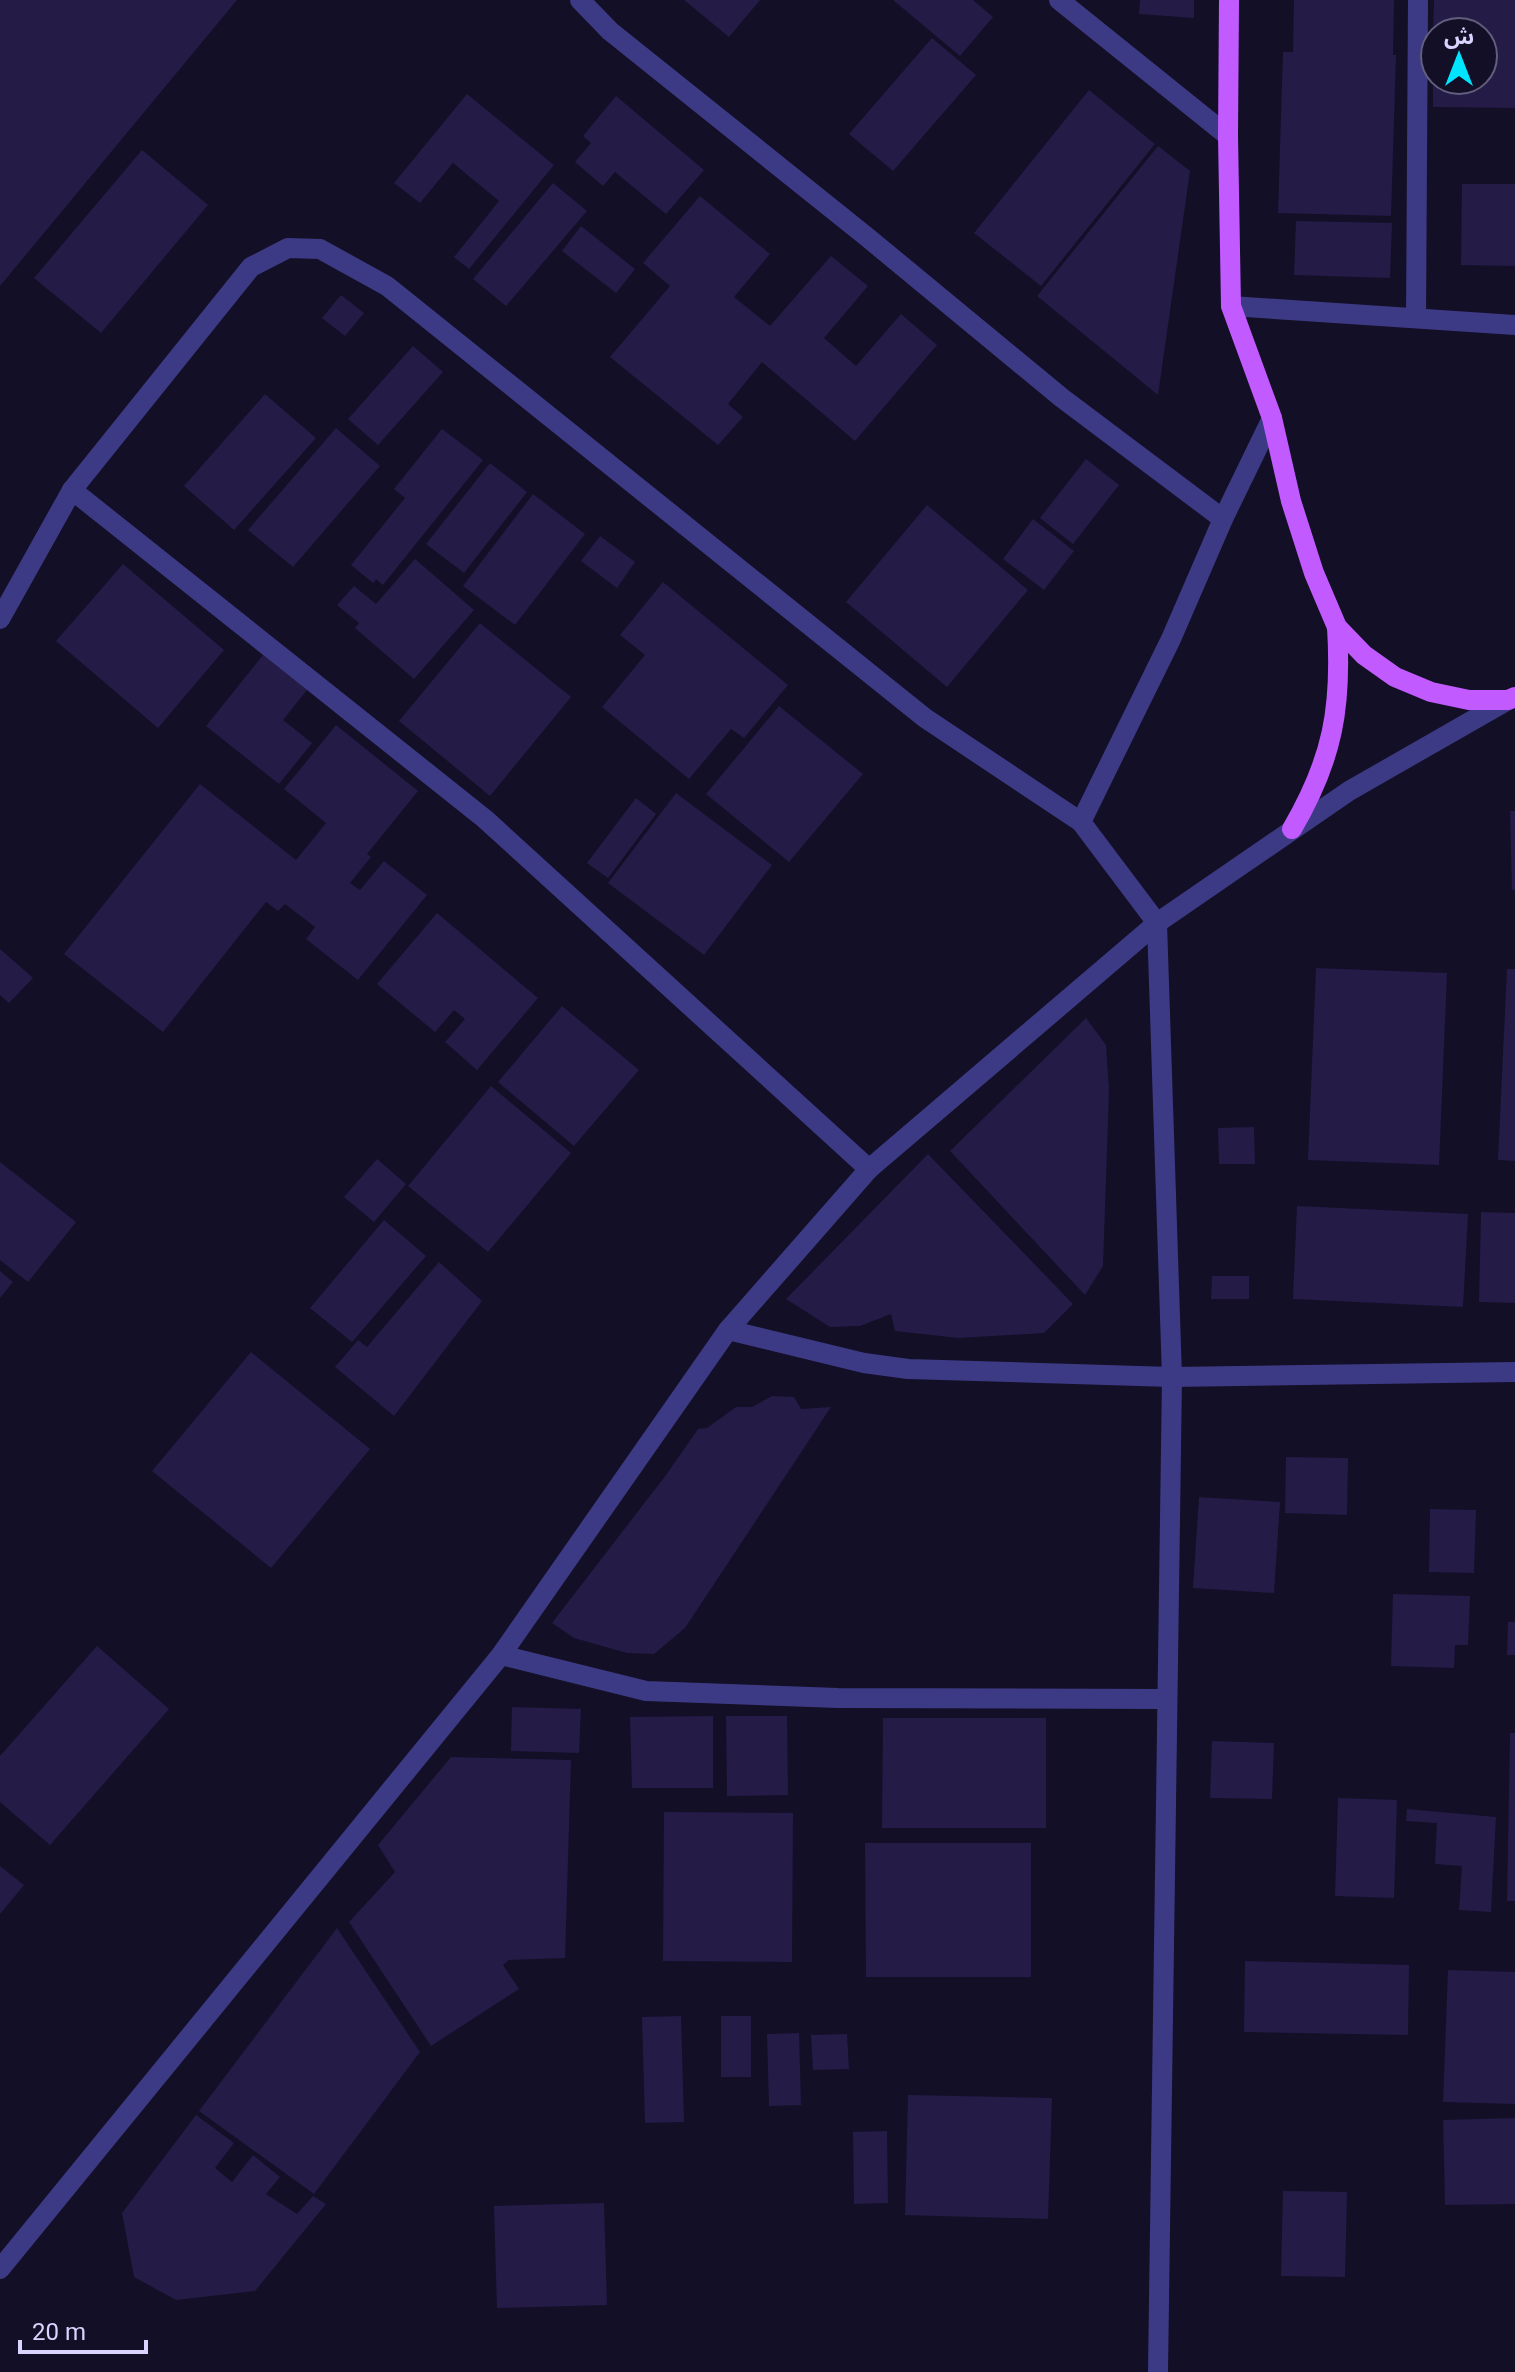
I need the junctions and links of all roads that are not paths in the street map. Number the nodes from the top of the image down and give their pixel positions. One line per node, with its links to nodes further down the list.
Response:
1 (580, 0): 11 (street)
2 (1059, 0): 5 (street)
3 (1229, 0): 5 (main road)
4 (1418, 0): 7 (street)
5 (1228, 136): 6 (main road)
6 (1231, 306): 7 (street); 9 (main road)
7 (1416, 318): 8 (street)
8 (1515, 325)
9 (1272, 418): 11 (street); 13 (main road)
10 (72, 490): 12 (street); 15 (street); 18 (street)
11 (1223, 519): 15 (street)
12 (0, 619)
13 (1337, 627): 14 (main road); 16 (main road)
14 (1511, 698): 16 (street)
15 (1081, 822): 17 (street)
16 (1292, 829): 17 (street)
17 (1157, 923): 18 (street); 21 (street)
18 (869, 1169): 19 (street)
19 (728, 1330): 21 (street); 22 (street)
20 (1515, 1372): 21 (street)
21 (1172, 1377): 23 (street)
22 (501, 1655): 23 (street); 24 (street)
23 (1165, 1699): 25 (street)
24 (0, 2269)
25 (1158, 2372)

